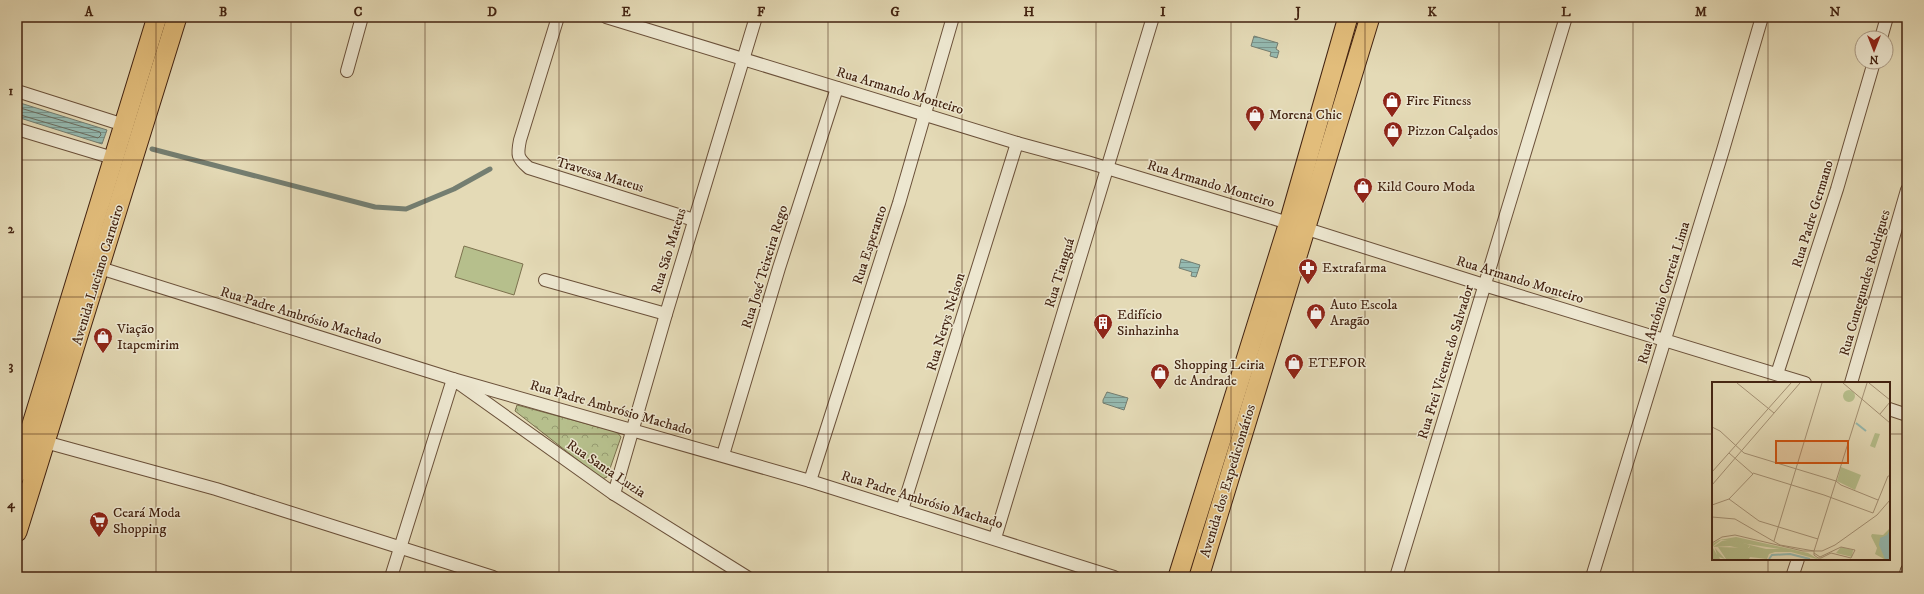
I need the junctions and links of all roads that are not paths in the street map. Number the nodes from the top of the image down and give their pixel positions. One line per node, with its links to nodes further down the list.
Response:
1 (158, 17): 22 (main road, Avenida Luciano Carneiro)
2 (177, 17): 30 (main road, Avenida Luciano Carneiro)
3 (362, 17): 17 (street)
4 (558, 17): 27 (street, Travessa Mateus)
5 (606, 17): 15 (street, Rua Armando Monteiro)
6 (756, 17): 15 (street, Rua São Mateus)
7 (953, 17): 20 (street, Rua Esperanto)
8 (1153, 17): 25 (street, Rua Tianguá)
9 (1348, 17): 28 (main road, Avenida dos Expedicionários)
10 (1370, 17): 29 (main road, Avenida dos Expedicionários)
11 (1566, 17): 32 (street, Rua Frei Vicente do Salvador)
12 (1762, 17): 34 (street, Rua Antônio Correia Lima)
13 (1887, 17): 14 (street)
14 (1883, 30)
15 (743, 59): 18 (street, Rua Armando Monteiro); 27 (street, Rua São Mateus)
16 (1872, 70): 35 (street, Rua Padre Germano)
17 (347, 71)
18 (837, 88): 20 (street, Rua Armando Monteiro); 43 (street, Rua José Teixeira Rego)
19 (17, 91): 22 (street)
20 (924, 113): 23 (street, Rua Armando Monteiro); 45 (street, Rua Esperanto)
21 (17, 129): 24 (street)
22 (122, 129): 24 (main road, Avenida Luciano Carneiro)
23 (1017, 143): 25 (street, Rua Armando Monteiro); 47 (street, Rua Nerys Nelson)
24 (114, 155): 44 (main road, Avenida Luciano Carneiro)
25 (1107, 168): 28 (street, Rua Armando Monteiro); 49 (street, Rua Tianguá)
26 (1907, 190): 38 (street, Rua Cunegundes Rodrigues)
27 (694, 220): 33 (street, Rua São Mateus)
28 (1289, 223): 29 (street, Rua Armando Monteiro); 57 (main road, Avenida dos Expedicionários)
29 (1306, 229): 32 (street, Rua Armando Monteiro); 58 (main road, Avenida dos Expedicionários)
30 (100, 268): 36 (street, Rua Padre Ambrósio Machado); 42 (main road, Avenida Luciano Carneiro)
31 (545, 280): 33 (street)
32 (1484, 285): 34 (street, Rua Armando Monteiro); 59 (street, Rua Frei Vicente do Salvador)
33 (666, 314): 41 (street, Rua São Mateus)
34 (1665, 339): 35 (street, Rua Armando Monteiro); 60 (street, Rua Antônio Correia Lima)
35 (1777, 374): 37 (street, Rua Armando Monteiro)
36 (453, 379): 41 (street, Rua Padre Ambrósio Machado); 46 (street, Rua Santa Luzia); 50 (street)
37 (1802, 382)
38 (1851, 382)
39 (1890, 409): 40 (street)
40 (1907, 415)
41 (632, 430): 43 (street, Rua Padre Ambrósio Machado); 46 (street, Rua São Mateus)
42 (45, 442): 48 (main road, Avenida Luciano Carneiro); 50 (street)
43 (723, 455): 45 (street, Rua Padre Ambrósio Machado)
44 (17, 473)
45 (810, 481): 47 (street, Rua Padre Ambrósio Machado)
46 (614, 494): 55 (street, Rua Santa Luzia)
47 (902, 510): 49 (street, Rua Padre Ambrósio Machado)
48 (17, 532)
49 (995, 538): 56 (street, Rua Padre Ambrósio Machado)
50 (400, 549): 53 (street); 54 (street)
51 (1798, 560): 61 (street)
52 (1907, 570): 62 (street)
53 (391, 577)
54 (493, 577)
55 (747, 577)
56 (1114, 577)
57 (1178, 577)
58 (1199, 577)
59 (1396, 577)
60 (1592, 577)
61 (1792, 577)
62 (1905, 577)

